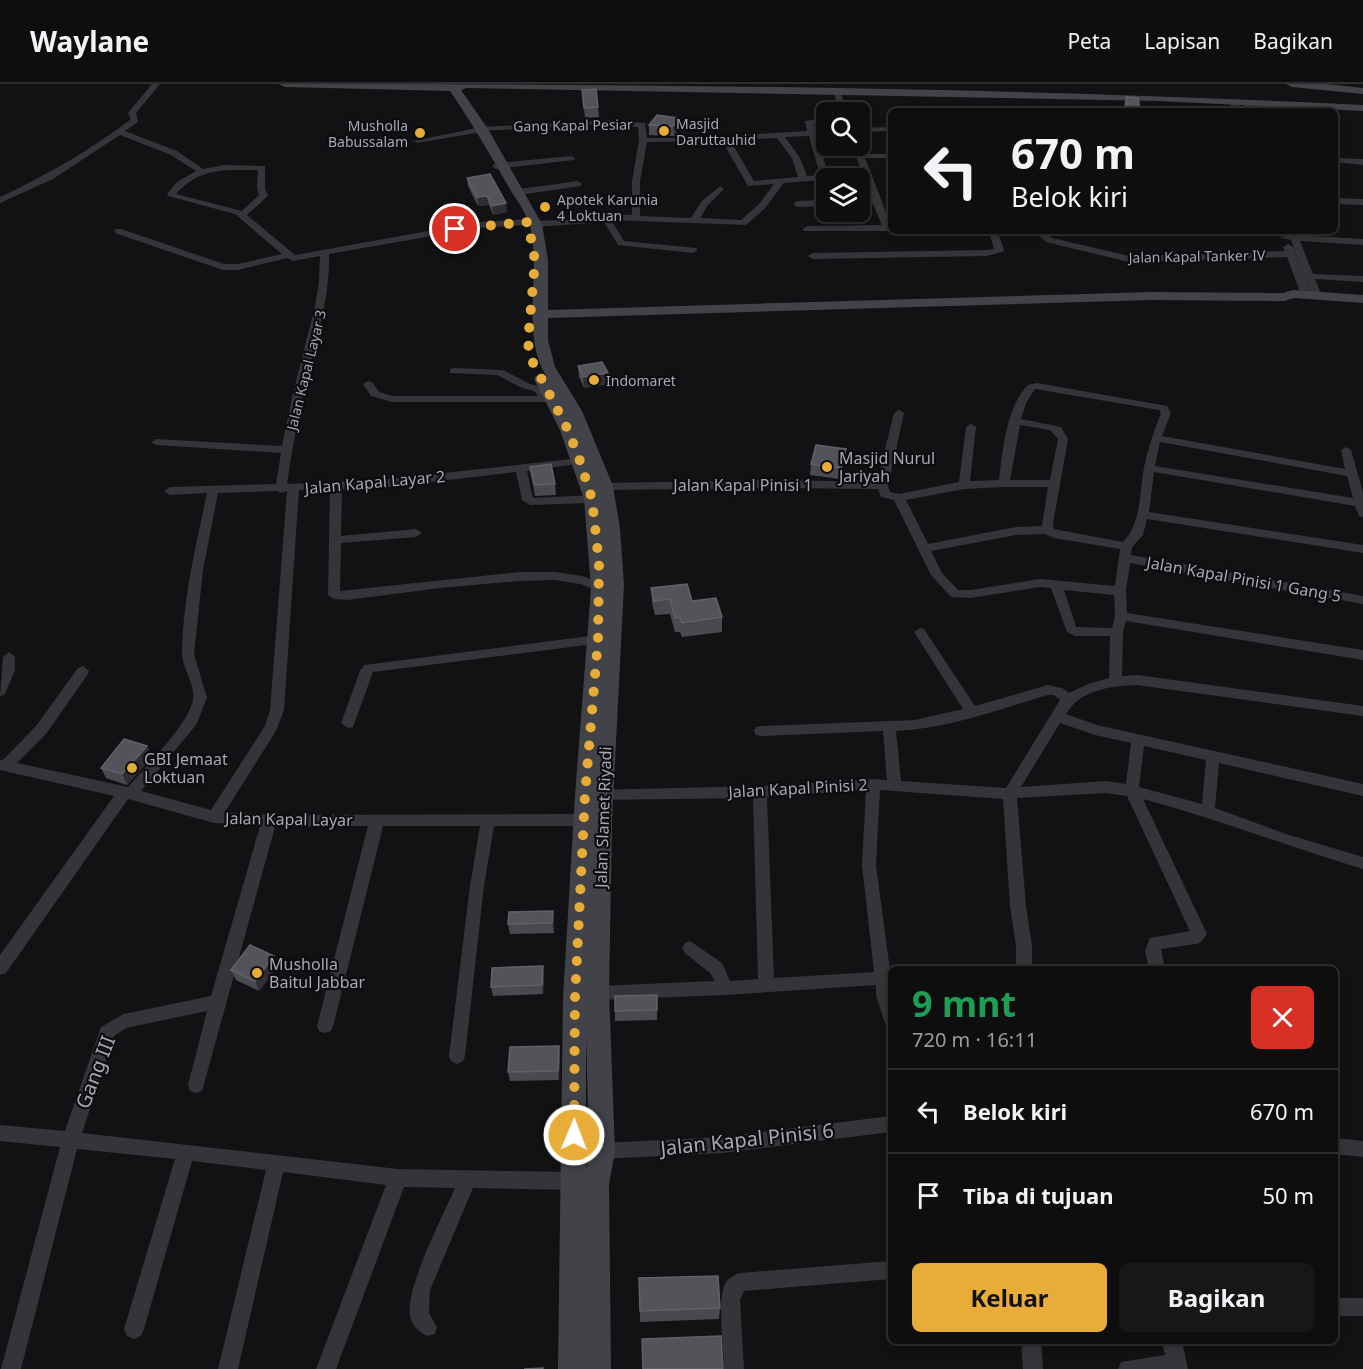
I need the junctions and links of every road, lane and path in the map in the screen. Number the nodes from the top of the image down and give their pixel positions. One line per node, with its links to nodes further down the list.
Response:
1 (156, 84): 17 (street)
2 (285, 84): 4 (street)
3 (1292, 84): 5 (street)
4 (454, 86): 6 (street); 15 (street, Jalan Slamet Riyadi)
5 (1333, 87): 7 (street)
6 (836, 91): 8 (street); 9 (street)
7 (1363, 91)
8 (840, 102)
9 (1236, 106): 10 (street)
10 (1248, 107): 11 (street)
11 (1294, 108): 12 (street)
12 (1363, 108)
13 (816, 122): 18 (street)
14 (888, 129): 16 (street)
15 (479, 130): 21 (street, Gang Kapal Pesiar); 22 (street); 29 (street, Jalan Slamet Riyadi)
16 (870, 130)
17 (120, 132): 31 (street); 38 (street)
18 (812, 133): 19 (street); 30 (street)
19 (779, 135): 20 (street); 32 (street)
20 (724, 137): 21 (street); 34 (street)
21 (643, 140): 46 (street, Gang Kapal Pesiar)
22 (417, 141)
23 (860, 156): 40 (street)
24 (870, 156): 25 (street)
25 (888, 156)
26 (571, 158): 29 (street)
27 (1338, 160): 28 (street)
28 (1363, 162)
29 (499, 165): 37 (street, Jalan Slamet Riyadi); 49 (street, Jalan Slamet Riyadi)
30 (822, 168)
31 (200, 171): 45 (street); 45 (street)
32 (803, 178): 33 (street); 34 (street)
33 (816, 179)
34 (782, 180): 48 (street)
35 (578, 184): 37 (street)
36 (720, 189): 48 (street)
37 (519, 192): 49 (street, Jalan Slamet Riyadi)
38 (0, 200)
39 (870, 201): 40 (street)
40 (877, 201): 50 (street)
41 (1338, 201): 42 (street)
42 (1363, 202)
43 (816, 203): 44 (street)
44 (797, 204)
45 (242, 215): 61 (street)
46 (636, 217): 47 (street); 48 (street)
47 (606, 219): 49 (street); 58 (street)
48 (694, 220)
49 (532, 223): 59 (street); 70 (street, Jalan Slamet Riyadi); 73 (street, Jalan Slamet Riyadi)
50 (888, 226)
51 (888, 228): 52 (street)
52 (807, 229)
53 (118, 231): 61 (street)
54 (994, 234): 62 (street)
55 (1042, 234): 60 (street, Jalan Kapal Tanker IV)
56 (1288, 234): 57 (street); 60 (street); 64 (street)
57 (1363, 242)
58 (693, 250)
59 (324, 251): 61 (street); 79 (street, Jalan Kapal Layar 3)
60 (1291, 254): 63 (street)
61 (288, 255)
62 (813, 256)
63 (1299, 275): 64 (street); 66 (street)
64 (1309, 276): 65 (street); 66 (street)
65 (1363, 279)
66 (1312, 296): 67 (street); 68 (street)
67 (1284, 297): 69 (street); 70 (street)
68 (1363, 299)
69 (1363, 307)
70 (542, 314): 93 (street, Jalan Slamet Riyadi)
71 (454, 371): 73 (street)
72 (368, 384): 73 (street)
73 (549, 399): 81 (street, Jalan Slamet Riyadi)
74 (899, 412): 88 (street)
75 (1015, 421): 77 (street); 85 (street); 86 (street)
76 (971, 427): 87 (street)
77 (1156, 438): 83 (street); 84 (street)
78 (156, 442): 79 (street)
79 (287, 450): 90 (street, Jalan Kapal Layar 3)
80 (1347, 450): 84 (street)
81 (580, 461): 82 (street, Jalan Kapal Layar 2); 93 (street, Jalan Slamet Riyadi)
82 (521, 467): 89 (street, Jalan Kapal Layar 2); 93 (street, Jalan Kapal Pinisi 1)
83 (1149, 468): 95 (street); 96 (street)
84 (1351, 473): 95 (street)
85 (1004, 483): 86 (street); 87 (street)
86 (1056, 484): 98 (street)
87 (964, 485): 94 (street)
88 (882, 486): 93 (street, Jalan Kapal Pinisi 1); 94 (street)
89 (336, 487): 90 (street, Jalan Kapal Layar 2); 100 (street)
90 (287, 488): 91 (street, Jalan Kapal Layar 2); 136 (street, Jalan Kapal Layar 3)
91 (213, 490): 92 (street, Jalan Kapal Layar 2); 132 (street)
92 (170, 491)
93 (598, 492): 97 (street, Jalan Slamet Riyadi)
94 (899, 498): 101 (street)
95 (1362, 508)
96 (1143, 515): 102 (street); 103 (street)
97 (604, 528): 105 (street, Jalan Slamet Riyadi); 134 (street, Jalan Slamet Riyadi)
98 (1047, 529): 101 (street); 103 (street, Jalan Kapal Pinisi 1 Gang 5)
99 (416, 533): 100 (street)
100 (335, 540): 105 (street)
101 (924, 549): 104 (street)
102 (1363, 549)
103 (1126, 552): 106 (street); 107 (street, Jalan Kapal Pinisi 1 Gang 5)
104 (1056, 585): 106 (street); 110 (street)
105 (600, 588): 111 (street, Jalan Slamet Riyadi)
106 (1120, 591): 108 (street)
107 (1363, 600)
108 (1121, 616): 110 (street); 112 (street)
109 (920, 632): 119 (street)
110 (1117, 632): 115 (street)
111 (598, 640): 121 (street); 134 (street, Jalan Slamet Riyadi)
112 (1363, 655)
113 (9, 657): 116 (street)
114 (83, 671): 126 (street)
115 (1115, 681): 117 (street); 118 (street)
116 (0, 691)
117 (1068, 699): 119 (street); 120 (street)
118 (1363, 711)
119 (972, 712): 122 (street)
120 (1056, 716): 124 (street); 133 (street)
121 (348, 723)
122 (889, 726): 123 (street); 128 (street)
123 (760, 730)
124 (1138, 740): 125 (street); 130 (street)
125 (1213, 757): 129 (street); 135 (street)
126 (3, 766): 132 (street, Jalan Kapal Layar)
127 (873, 784): 128 (street, Jalan Kapal Pinisi 2); 131 (street, Jalan Kapal Pinisi 2); 146 (street)
128 (894, 785): 133 (street, Jalan Kapal Pinisi 2)
129 (1363, 790)
130 (1132, 791): 133 (street, Jalan Kapal Pinisi 2); 135 (street, Jalan Kapal Pinisi 2); 144 (street)
131 (760, 792): 134 (street, Jalan Kapal Pinisi 2); 147 (street)
132 (128, 793): 136 (street, Jalan Kapal Layar); 145 (street)
133 (1010, 793): 143 (street)
134 (594, 795): 139 (street, Jalan Slamet Riyadi); 149 (street, Jalan Slamet Riyadi)
135 (1208, 811): 141 (street, Jalan Kapal Pinisi 2)
136 (214, 817): 140 (street, Jalan Kapal Layar)
137 (377, 820): 138 (street, Jalan Kapal Layar); 140 (street, Jalan Kapal Layar); 152 (street)
138 (488, 820): 139 (street, Jalan Kapal Layar); 153 (street)
139 (584, 820): 165 (street, Jalan Slamet Riyadi)
140 (269, 821): 150 (street)
141 (1363, 863)
142 (690, 948): 148 (street)
143 (1024, 966)
144 (1156, 966)
145 (0, 968)
146 (883, 978): 147 (street); 151 (street)
147 (766, 985): 148 (street)
148 (726, 988): 149 (street)
149 (597, 993): 160 (street, Jalan Slamet Riyadi)
150 (217, 1002): 154 (street); 157 (street, Gang III)
151 (888, 1008)
152 (326, 1026)
153 (457, 1056)
154 (196, 1085)
155 (888, 1124): 160 (street, Jalan Kapal Pinisi 6)
156 (0, 1133): 157 (street)
157 (71, 1139): 161 (street); 174 (street, Gang III)
158 (1338, 1146): 159 (street)
159 (1363, 1149)
160 (602, 1151): 178 (street, Jalan Slamet Riyadi)
161 (186, 1152): 162 (street); 170 (street)
162 (276, 1163): 163 (street); 175 (street)
163 (398, 1178): 164 (street); 176 (street)
164 (468, 1179): 165 (street); 169 (street)
165 (573, 1181): 177 (street, Jalan Slamet Riyadi)
166 (888, 1270): 179 (street)
167 (1338, 1307): 168 (street)
168 (1363, 1307)
169 (428, 1327)
170 (134, 1329)
171 (1031, 1344): 180 (street)
172 (1173, 1344): 173 (street)
173 (1177, 1366): 181 (street)
174 (11, 1369)
175 (228, 1369)
176 (326, 1369)
177 (572, 1369)
178 (597, 1369)
179 (734, 1369)
180 (1033, 1369)
181 (1128, 1369)

